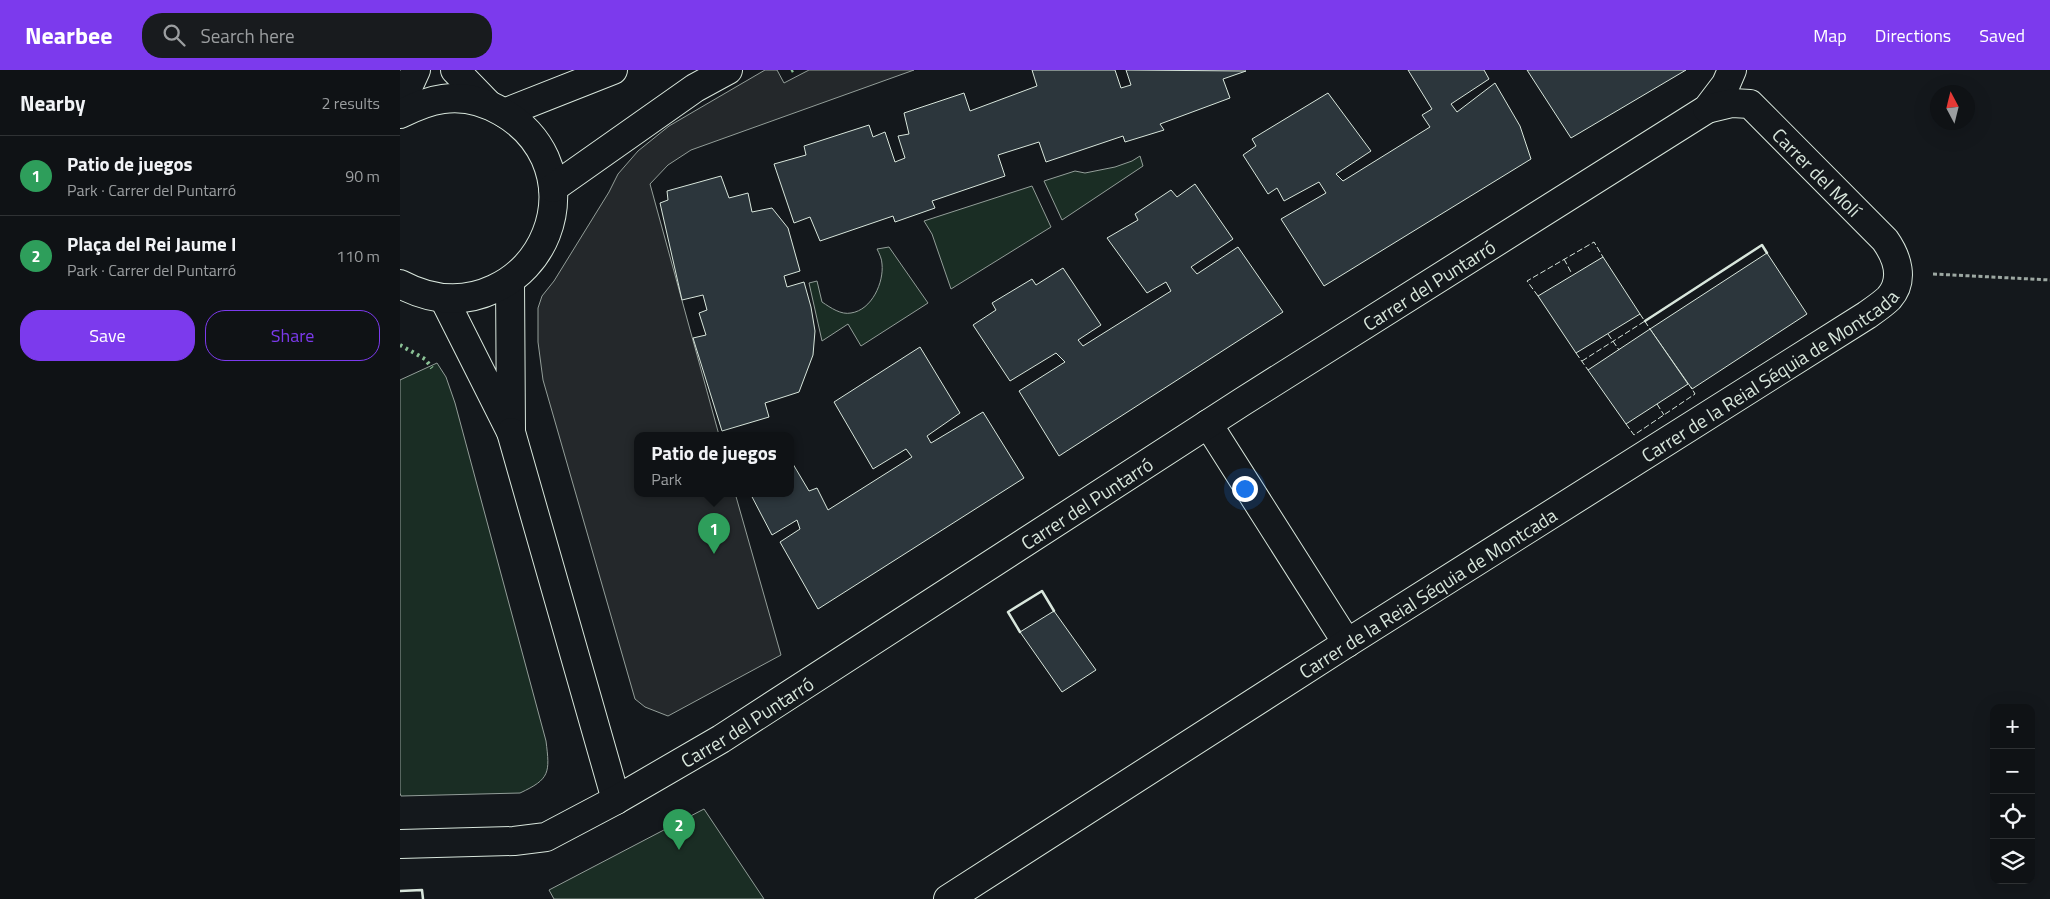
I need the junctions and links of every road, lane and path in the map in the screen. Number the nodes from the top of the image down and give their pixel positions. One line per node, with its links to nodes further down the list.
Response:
1 (416, 70): 6 (street)
2 (455, 70): 7 (street)
3 (613, 70): 7 (street)
4 (728, 70): 10 (street)
5 (1732, 70): 8 (street, Carrer del Puntarró)
6 (400, 105)
7 (496, 109): 9 (street); 10 (street)
8 (1708, 109): 11 (street, Carrer del Molí); 16 (street, Carrer del Puntarró)
9 (400, 114)
10 (553, 188): 13 (street)
11 (1898, 273): 12 (path); 18 (street, Carrer de la Reial Séquia de Montcada)
12 (2050, 280)
13 (510, 282): 15 (street); 17 (street)
14 (400, 284): 15 (street)
15 (444, 299): 17 (street)
16 (1208, 424): 18 (street); 19 (street, Carrer del Puntarró)
17 (511, 432): 19 (street)
18 (1347, 643): 21 (street, Carrer de la Reial Séquia de Montcada)
19 (616, 800): 20 (street, Carrer del Puntarró)
20 (400, 844)
21 (948, 899)

